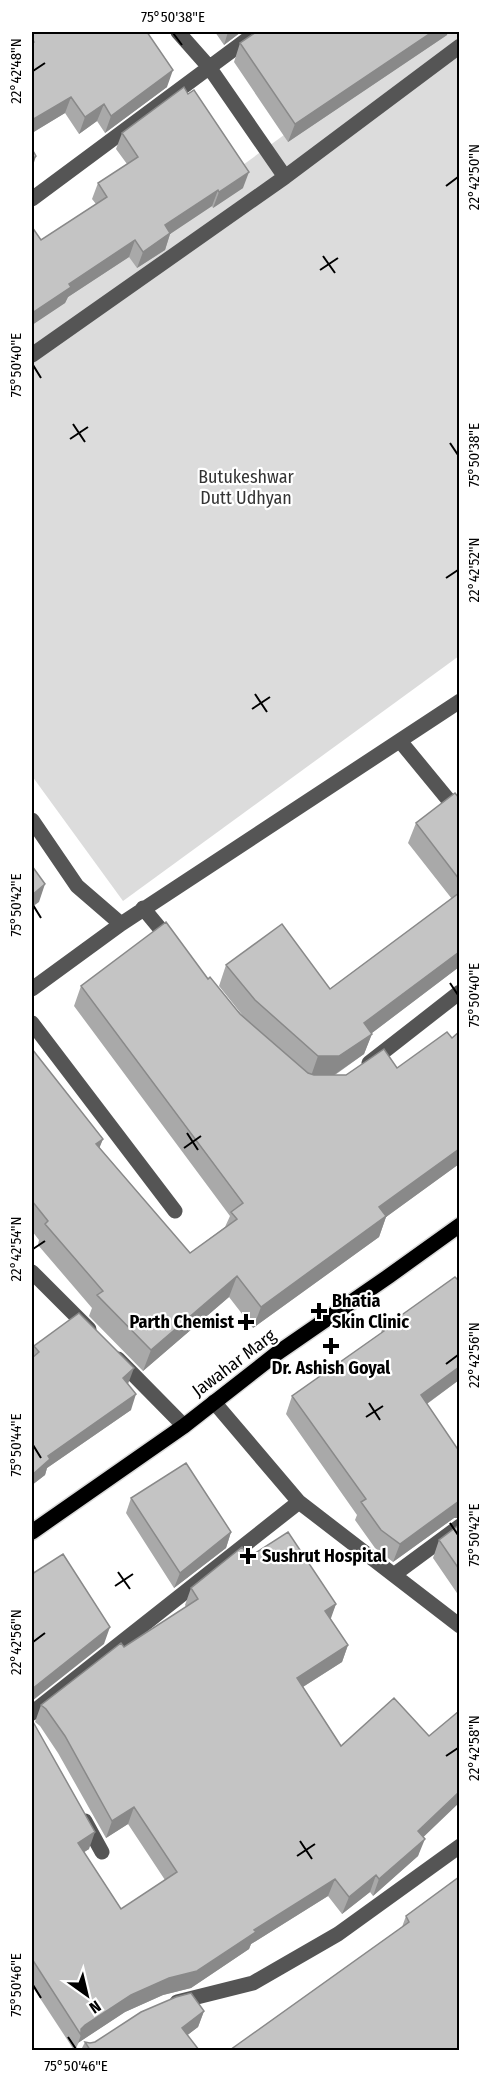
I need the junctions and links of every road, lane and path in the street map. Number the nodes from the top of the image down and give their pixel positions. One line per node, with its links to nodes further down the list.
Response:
1 (178, 32): 4 (street)
2 (257, 32): 4 (street)
3 (459, 46): 5 (street)
4 (209, 67): 5 (street); 6 (street)
5 (285, 177): 7 (street)
6 (32, 199)
7 (32, 355)
8 (459, 701): 9 (street)
9 (400, 741): 10 (street); 12 (street)
10 (459, 814)
11 (32, 820): 13 (street)
12 (143, 908): 13 (street); 14 (street)
13 (121, 924): 15 (street)
14 (181, 954)
15 (32, 989)
16 (459, 992): 18 (street)
17 (32, 1023): 19 (street)
18 (359, 1071)
19 (175, 1211)
20 (459, 1225): 22 (main road, Jawahar Marg)
21 (32, 1272): 23 (street)
22 (214, 1402): 23 (main road, Jawahar Marg); 24 (street)
23 (184, 1426): 26 (main road, Jawahar Marg)
24 (299, 1502): 27 (street); 29 (street)
25 (459, 1526): 27 (street)
26 (32, 1532)
27 (394, 1574): 28 (street)
28 (459, 1626)
29 (32, 1713)
30 (79, 1810): 32 (street)
31 (459, 1846): 33 (street)
32 (102, 1852)
33 (167, 2004)

